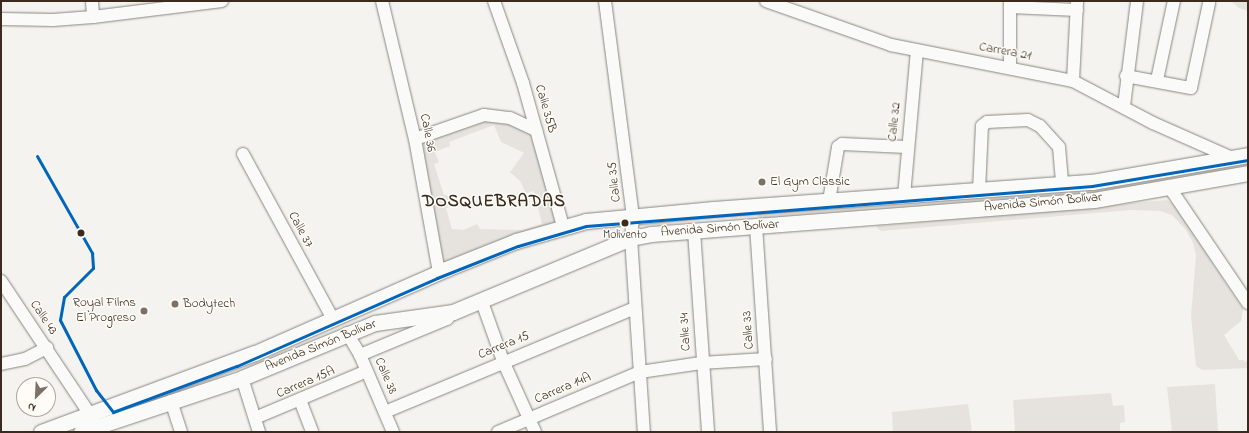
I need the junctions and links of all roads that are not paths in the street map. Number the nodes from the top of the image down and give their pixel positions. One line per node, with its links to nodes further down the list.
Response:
1 (92, 1): 12 (street)
2 (222, 1): 12 (street)
3 (382, 1): 21 (street, Calle 36)
4 (494, 1): 20 (street, Calle 35B)
5 (605, 1): 32 (street, Calle 35)
6 (766, 1): 14 (street, Carrera 21)
7 (1138, 1): 16 (street)
8 (1174, 1): 17 (street)
9 (1209, 3): 17 (street)
10 (1010, 4): 11 (street); 15 (street)
11 (1077, 5): 18 (street)
12 (93, 17): 13 (street)
13 (1, 19)
14 (917, 51): 15 (street, Carrera 21); 22 (street, Calle 32)
15 (1010, 68): 18 (street, Carrera 21)
16 (1126, 76): 17 (street); 19 (street)
17 (1157, 80)
18 (1073, 81): 19 (street, Carrera 21)
19 (1124, 106): 25 (street, Carrera 21)
20 (536, 130): 21 (street); 33 (street, Calle 35B)
21 (415, 139): 37 (street, Calle 36)
22 (906, 147): 30 (street, Calle 32); 31 (street)
23 (244, 154): 43 (street, Calle 37)
24 (1248, 155): 25 (main road, Avenida Simón Bolívar)
25 (1230, 157): 27 (main road, Avenida Simón Bolívar)
26 (1248, 173): 28 (main road, Avenida Simón Bolívar)
27 (1062, 185): 29 (main road, Avenida Simón Bolívar); 29 (street)
28 (1170, 188): 34 (main road, Avenida Simón Bolívar); 40 (street)
29 (979, 191): 30 (main road, Avenida Simón Bolívar)
30 (904, 196): 31 (main road, Avenida Simón Bolívar)
31 (829, 201): 32 (main road, Avenida Simón Bolívar)
32 (633, 216): 33 (main road, Avenida Simón Bolívar); 36 (street, Calle 35)
33 (563, 226): 37 (main road, Avenida Simón Bolívar)
34 (756, 226): 35 (main road, Avenida Simón Bolívar); 47 (street, Calle 33)
35 (694, 231): 36 (main road, Avenida Simón Bolívar); 49 (street, Calle 34)
36 (631, 238): 39 (main road, Avenida Simón Bolívar); 41 (street, Calle 35)
37 (439, 272): 43 (main road, Avenida Simón Bolívar)
38 (1, 281): 45 (street, Calle 43)
39 (482, 302): 42 (main road, Avenida Simón Bolívar); 48 (street)
40 (1248, 303)
41 (635, 308): 48 (street, Carrera 15); 52 (street, Calle 35)
42 (453, 312): 44 (main road, Avenida Simón Bolívar); 46 (street)
43 (333, 318): 59 (main road, Avenida Simón Bolívar)
44 (348, 333): 46 (street, Calle 38); 53 (main road, Avenida Simón Bolívar)
45 (47, 348): 50 (street); 59 (street, Calle 43)
46 (360, 355): 51 (street, Calle 38)
47 (766, 360): 49 (street, Carrera 14A); 71 (street, Calle 33)
48 (502, 361): 56 (street, Carrera 15); 58 (street)
49 (701, 363): 52 (street, Carrera 14A); 70 (street, Calle 34)
50 (1, 364)
51 (367, 371): 54 (street, Carrera 15A); 56 (street, Calle 38)
52 (640, 372): 58 (street, Carrera 14A); 69 (street, Calle 35)
53 (242, 378): 55 (main road, Avenida Simón Bolívar); 57 (street)
54 (300, 400): 57 (street, Carrera 15A); 65 (street)
55 (171, 401): 59 (main road, Avenida Simón Bolívar); 63 (street)
56 (385, 412): 66 (street, Calle 38)
57 (255, 418): 64 (street)
58 (530, 419): 67 (street, Carrera 14A); 68 (street)
59 (96, 425): 60 (main road, Avenida Simón Bolívar); 61 (main road); 62 (main road, Avenida Simón Bolívar)
60 (41, 432)
61 (61, 432)
62 (81, 432)
63 (181, 432)
64 (259, 432)
65 (312, 432)
66 (393, 432)
67 (498, 432)
68 (535, 432)
69 (644, 432)
70 (708, 432)
71 (770, 432)

